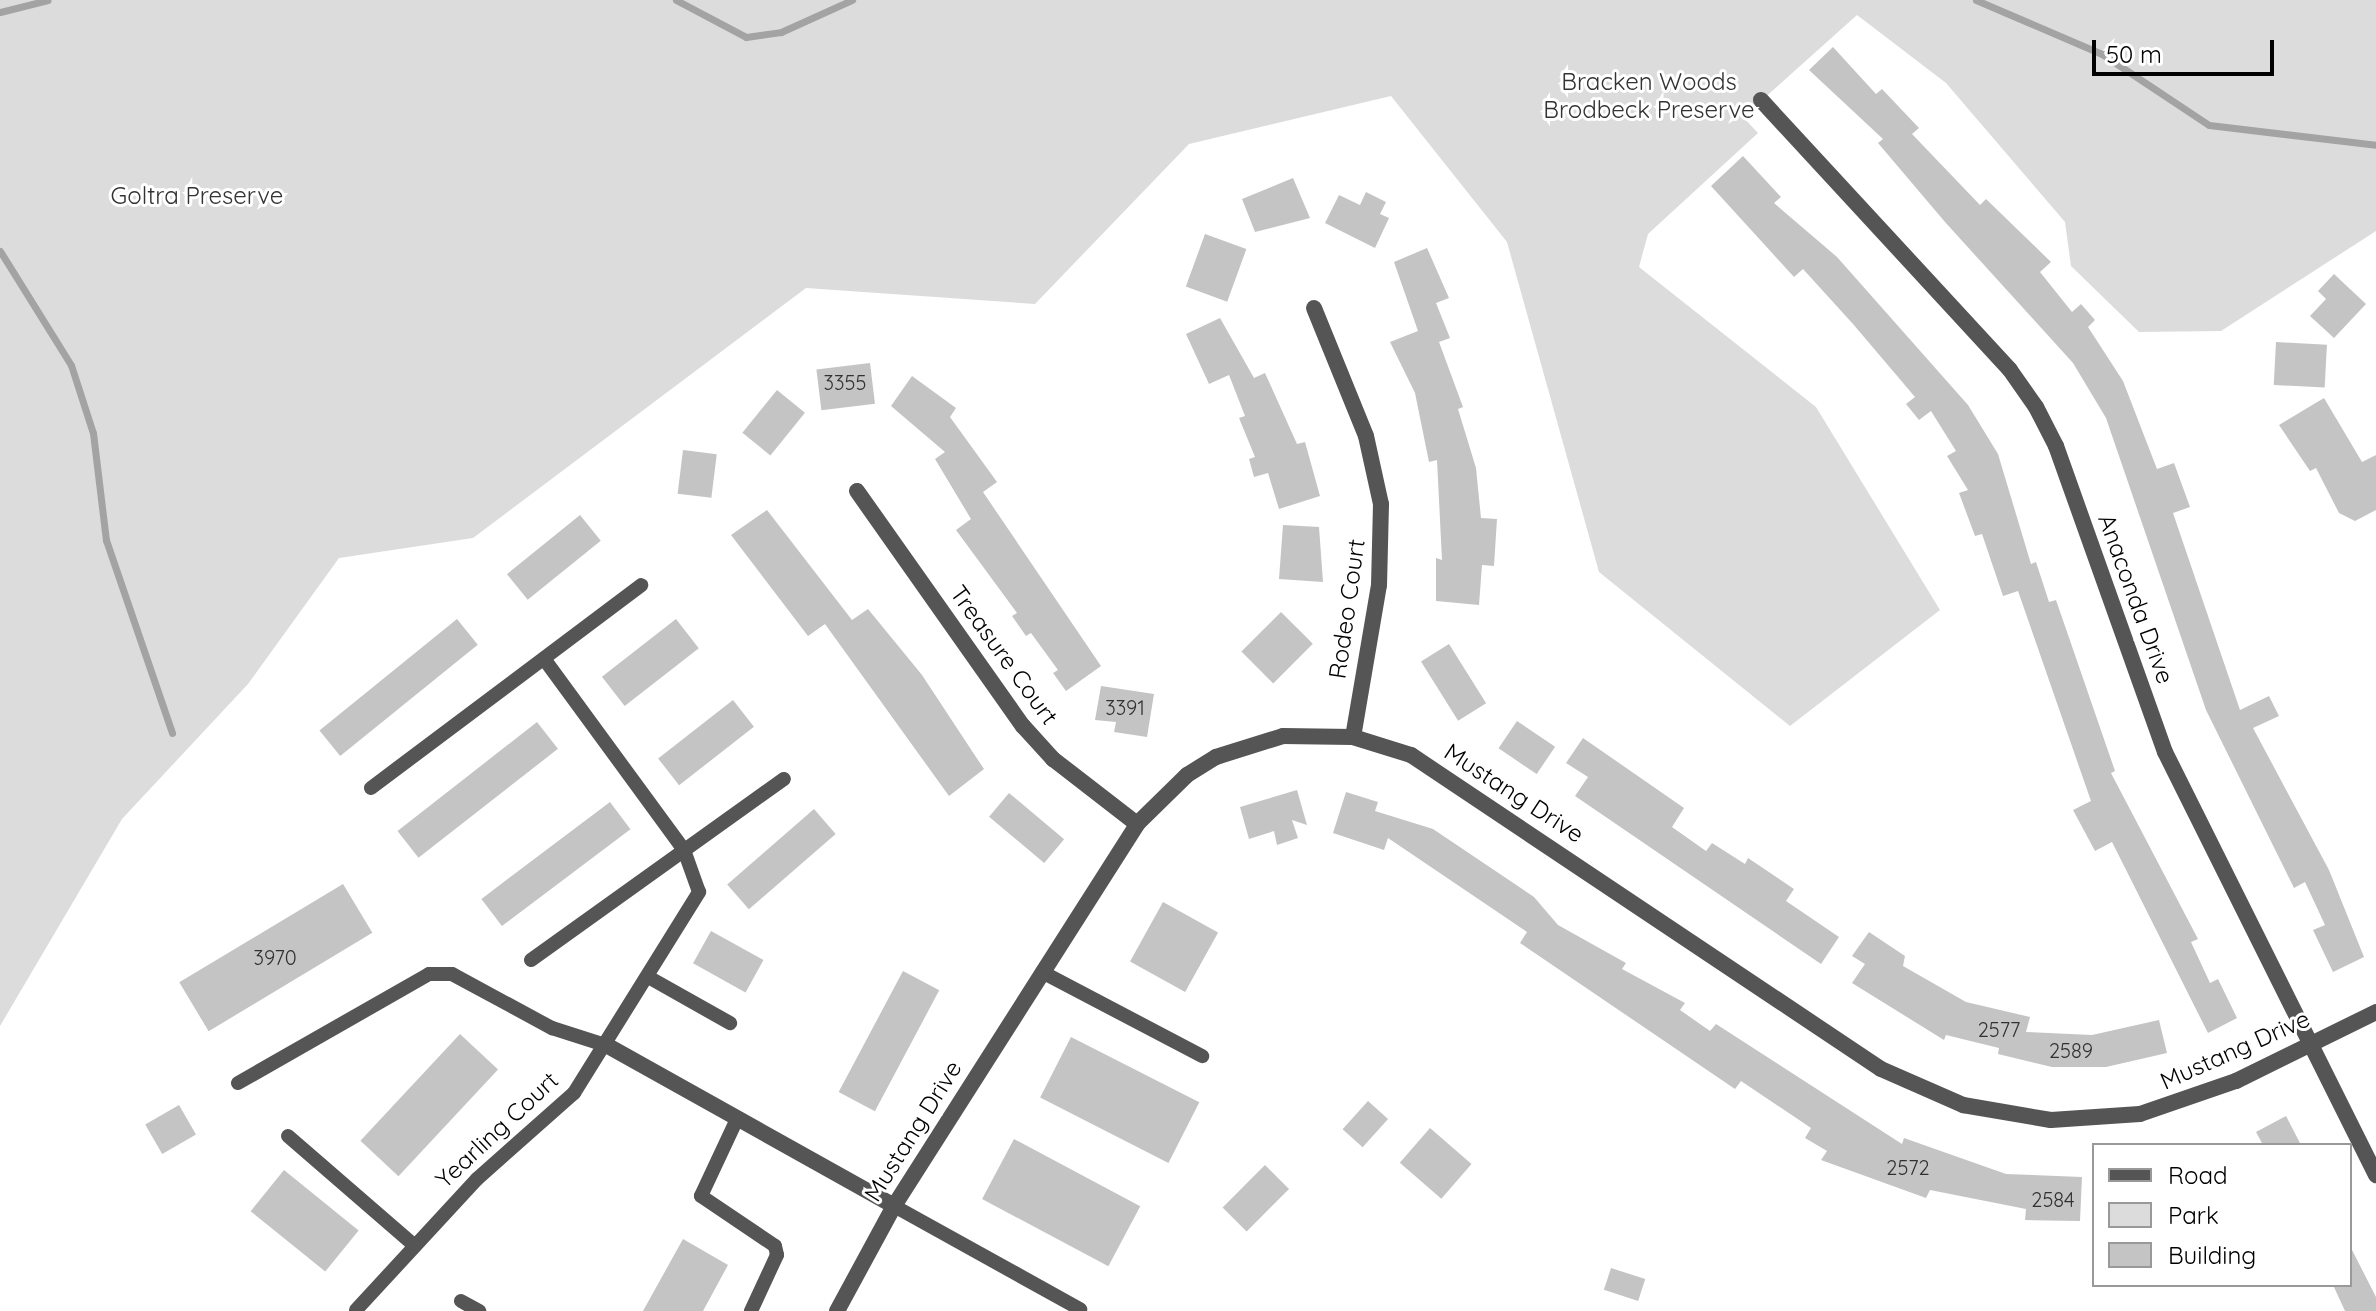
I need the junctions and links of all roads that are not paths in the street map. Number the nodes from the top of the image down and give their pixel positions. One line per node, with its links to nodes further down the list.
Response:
1 (1761, 100): 16 (street, Anaconda Drive)
2 (1314, 308): 6 (street, Rodeo Court)
3 (857, 491): 9 (street, Treasure Court)
4 (641, 585): 5 (lane)
5 (544, 659): 8 (lane); 10 (lane, Yearling Court)
6 (1353, 737): 9 (street, Mustang Drive); 16 (street, Mustang Drive)
7 (784, 779): 10 (lane)
8 (371, 788)
9 (1137, 824): 12 (street, Mustang Drive)
10 (684, 850): 11 (lane); 13 (lane, Yearling Court)
11 (531, 960)
12 (1042, 972): 18 (lane); 23 (street, Mustang Drive)
13 (650, 978): 15 (lane); 17 (lane, Yearling Court)
14 (2376, 1012): 16 (street, Mustang Drive)
15 (730, 1023)
16 (2311, 1044): 22 (street, Anaconda Drive)
17 (608, 1046): 19 (lane); 20 (street); 24 (lane, Yearling Court)
18 (1202, 1056)
19 (238, 1083)
20 (737, 1119): 23 (street); 29 (lane)
21 (288, 1136): 24 (lane)
22 (2376, 1175)
23 (894, 1206): 26 (lane); 30 (street, Mustang Drive)
24 (415, 1246): 27 (lane, Yearling Court)
25 (461, 1301): 28 (lane)
26 (1080, 1309)
27 (356, 1310)
28 (479, 1311)
29 (751, 1311)
30 (837, 1311)

